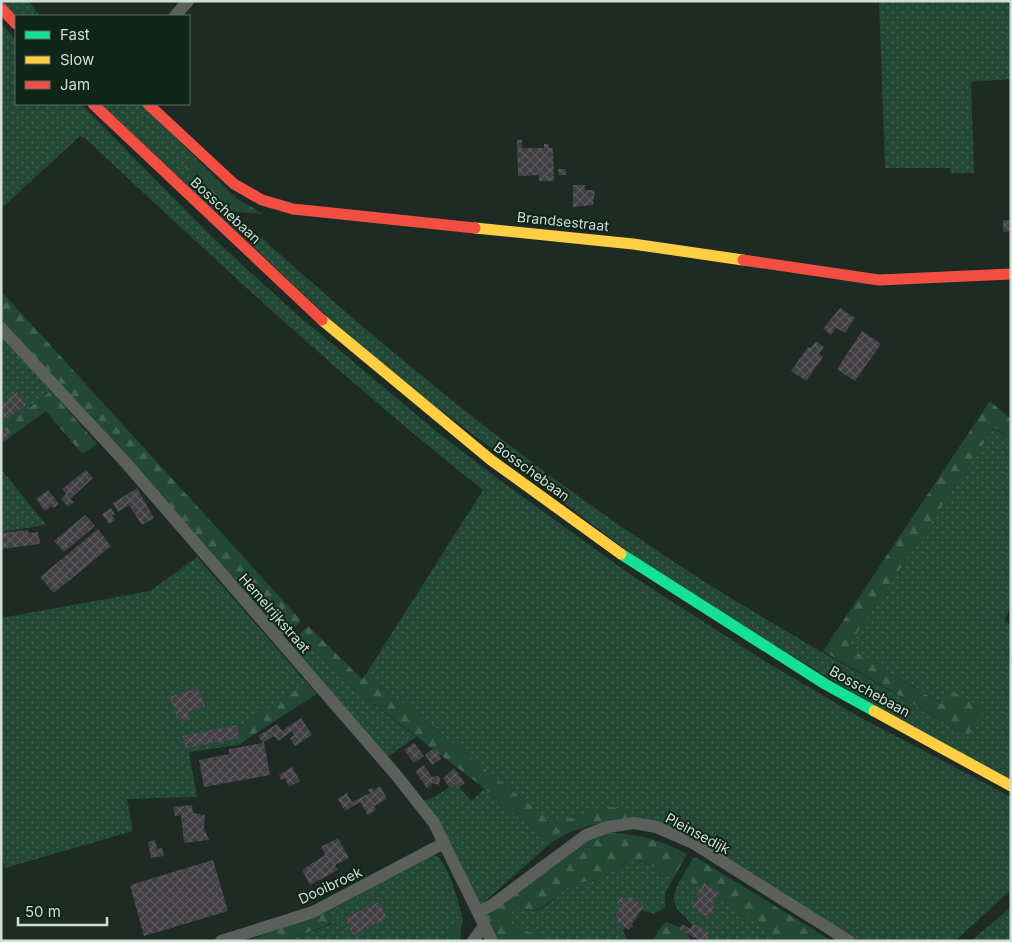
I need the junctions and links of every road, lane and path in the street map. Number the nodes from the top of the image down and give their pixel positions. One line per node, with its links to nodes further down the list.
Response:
1 (188, 1): 3 (street)
2 (1, 8): 4 (main road)
3 (176, 15)
4 (15, 23)
5 (94, 105): 9 (main road, Bosschebaan)
6 (149, 105): 7 (main road, Brandsestraat)
7 (1011, 274)
8 (1, 328): 10 (street, Hemelrijkstraat)
9 (1011, 786)
10 (444, 843): 11 (street, Hemelrijkstraat); 13 (street, Dooibroek)
11 (478, 912): 12 (street, Hemelrijkstraat); 16 (street, Pleinsedijk)
12 (484, 926): 14 (street); 15 (street, Hemelrijkstraat)
13 (221, 941)
14 (473, 941)
15 (492, 941)
16 (849, 941)

